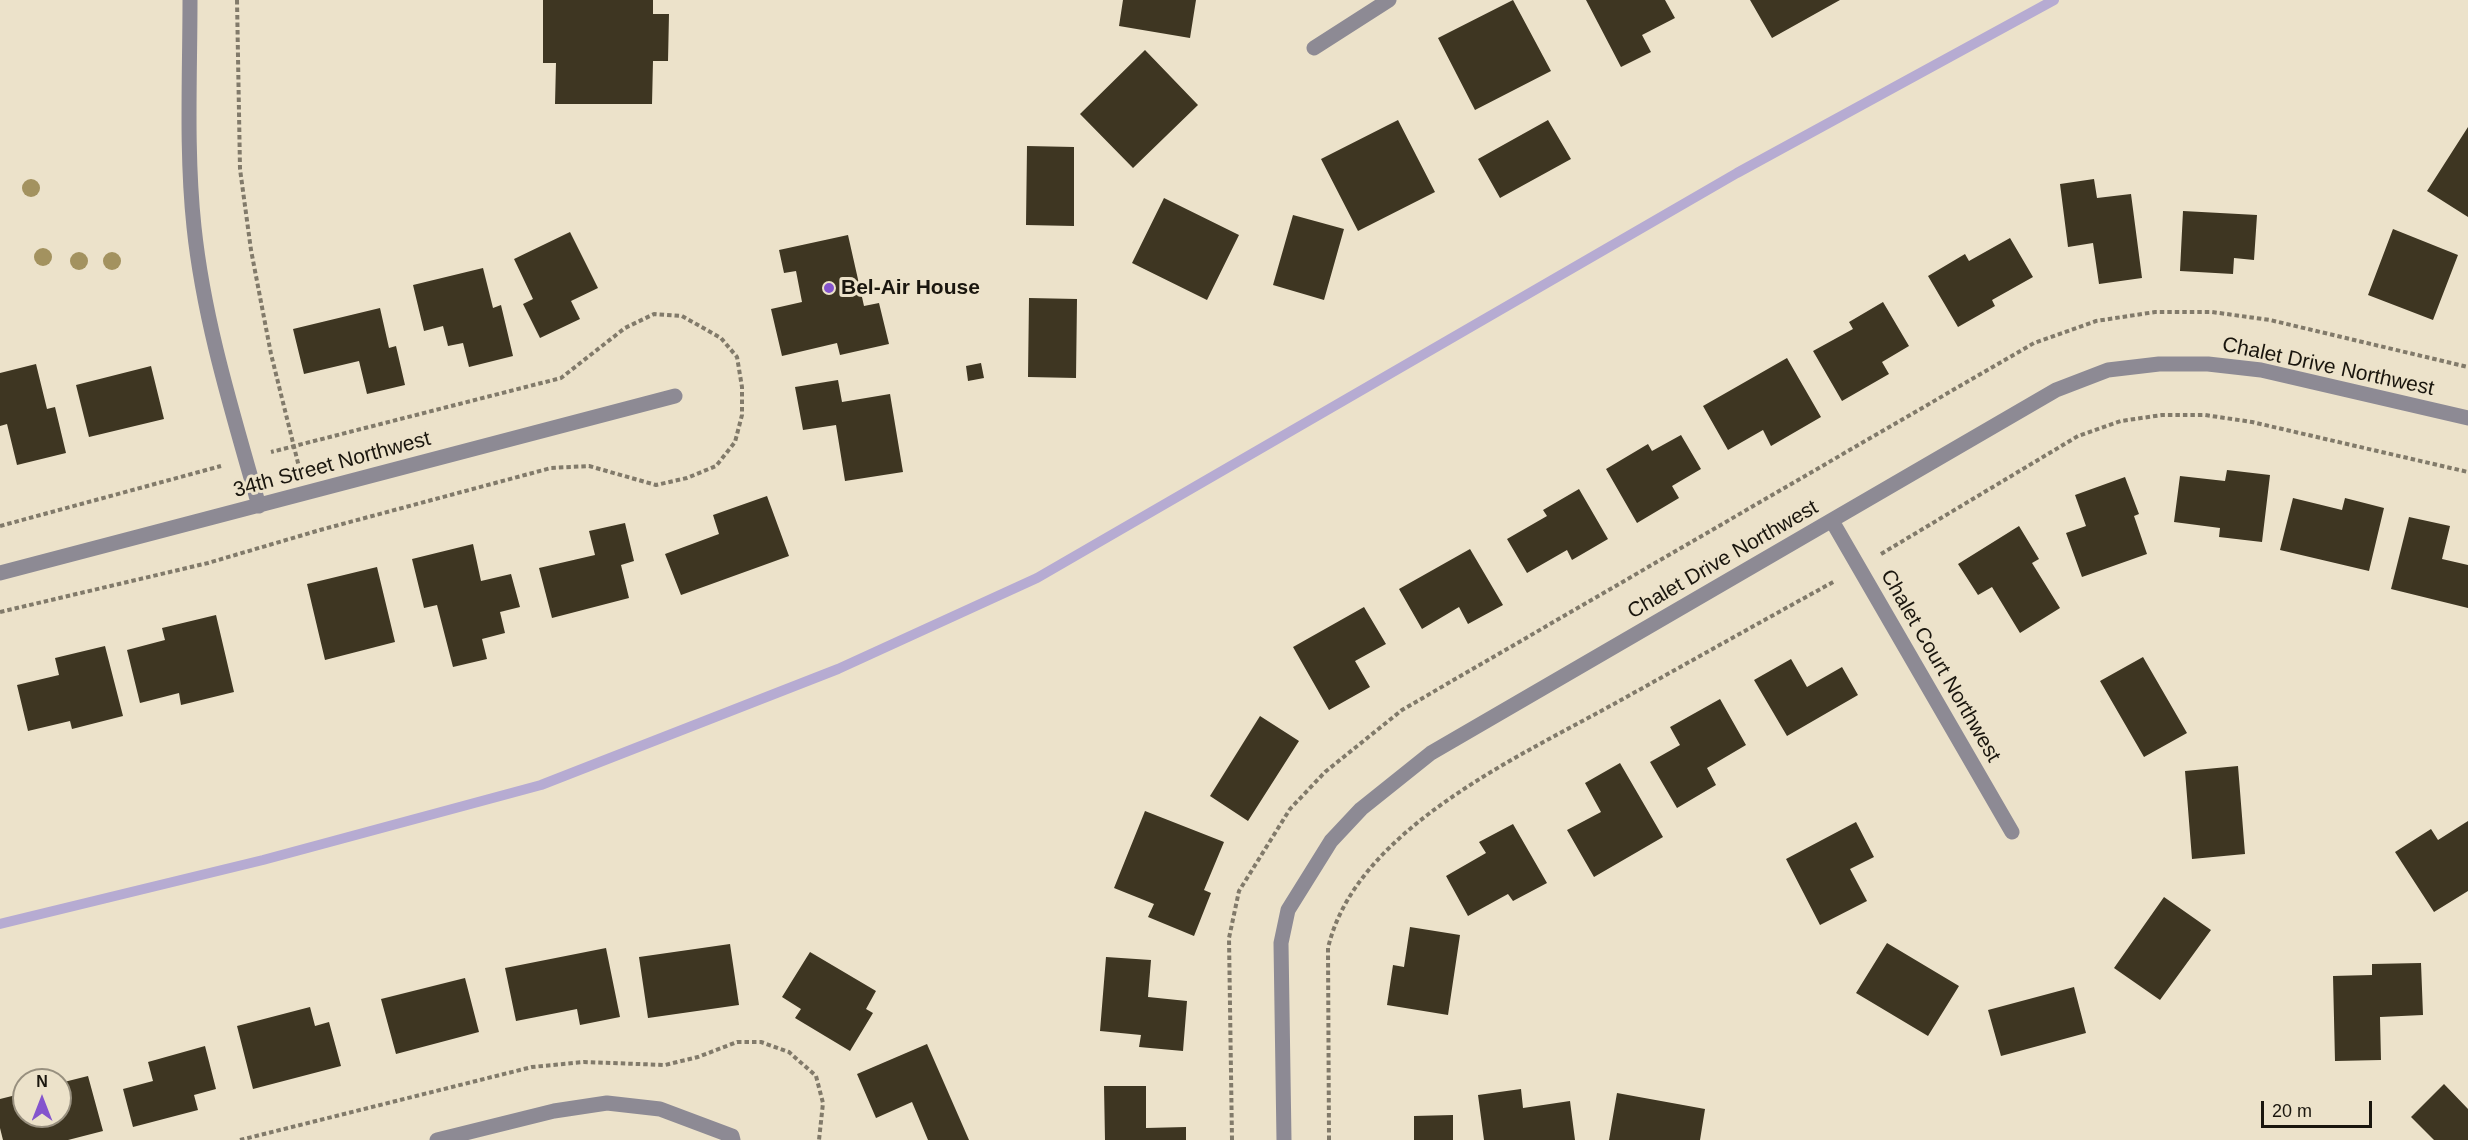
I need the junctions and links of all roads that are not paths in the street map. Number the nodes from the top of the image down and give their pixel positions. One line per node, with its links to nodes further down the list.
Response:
1 (190, 0): 6 (street)
2 (1389, 0): 3 (street)
3 (1314, 48)
4 (675, 396): 6 (street, 34th Street Northwest)
5 (2468, 418): 7 (street, Chalet Drive Northwest)
6 (259, 506): 8 (street, 34th Street Northwest)
7 (1832, 521): 9 (street, Chalet Court Northwest); 12 (street, Chalet Drive Northwest)
8 (0, 573)
9 (2012, 832)
10 (437, 1140): 11 (street)
11 (733, 1140)
12 (1284, 1140)

